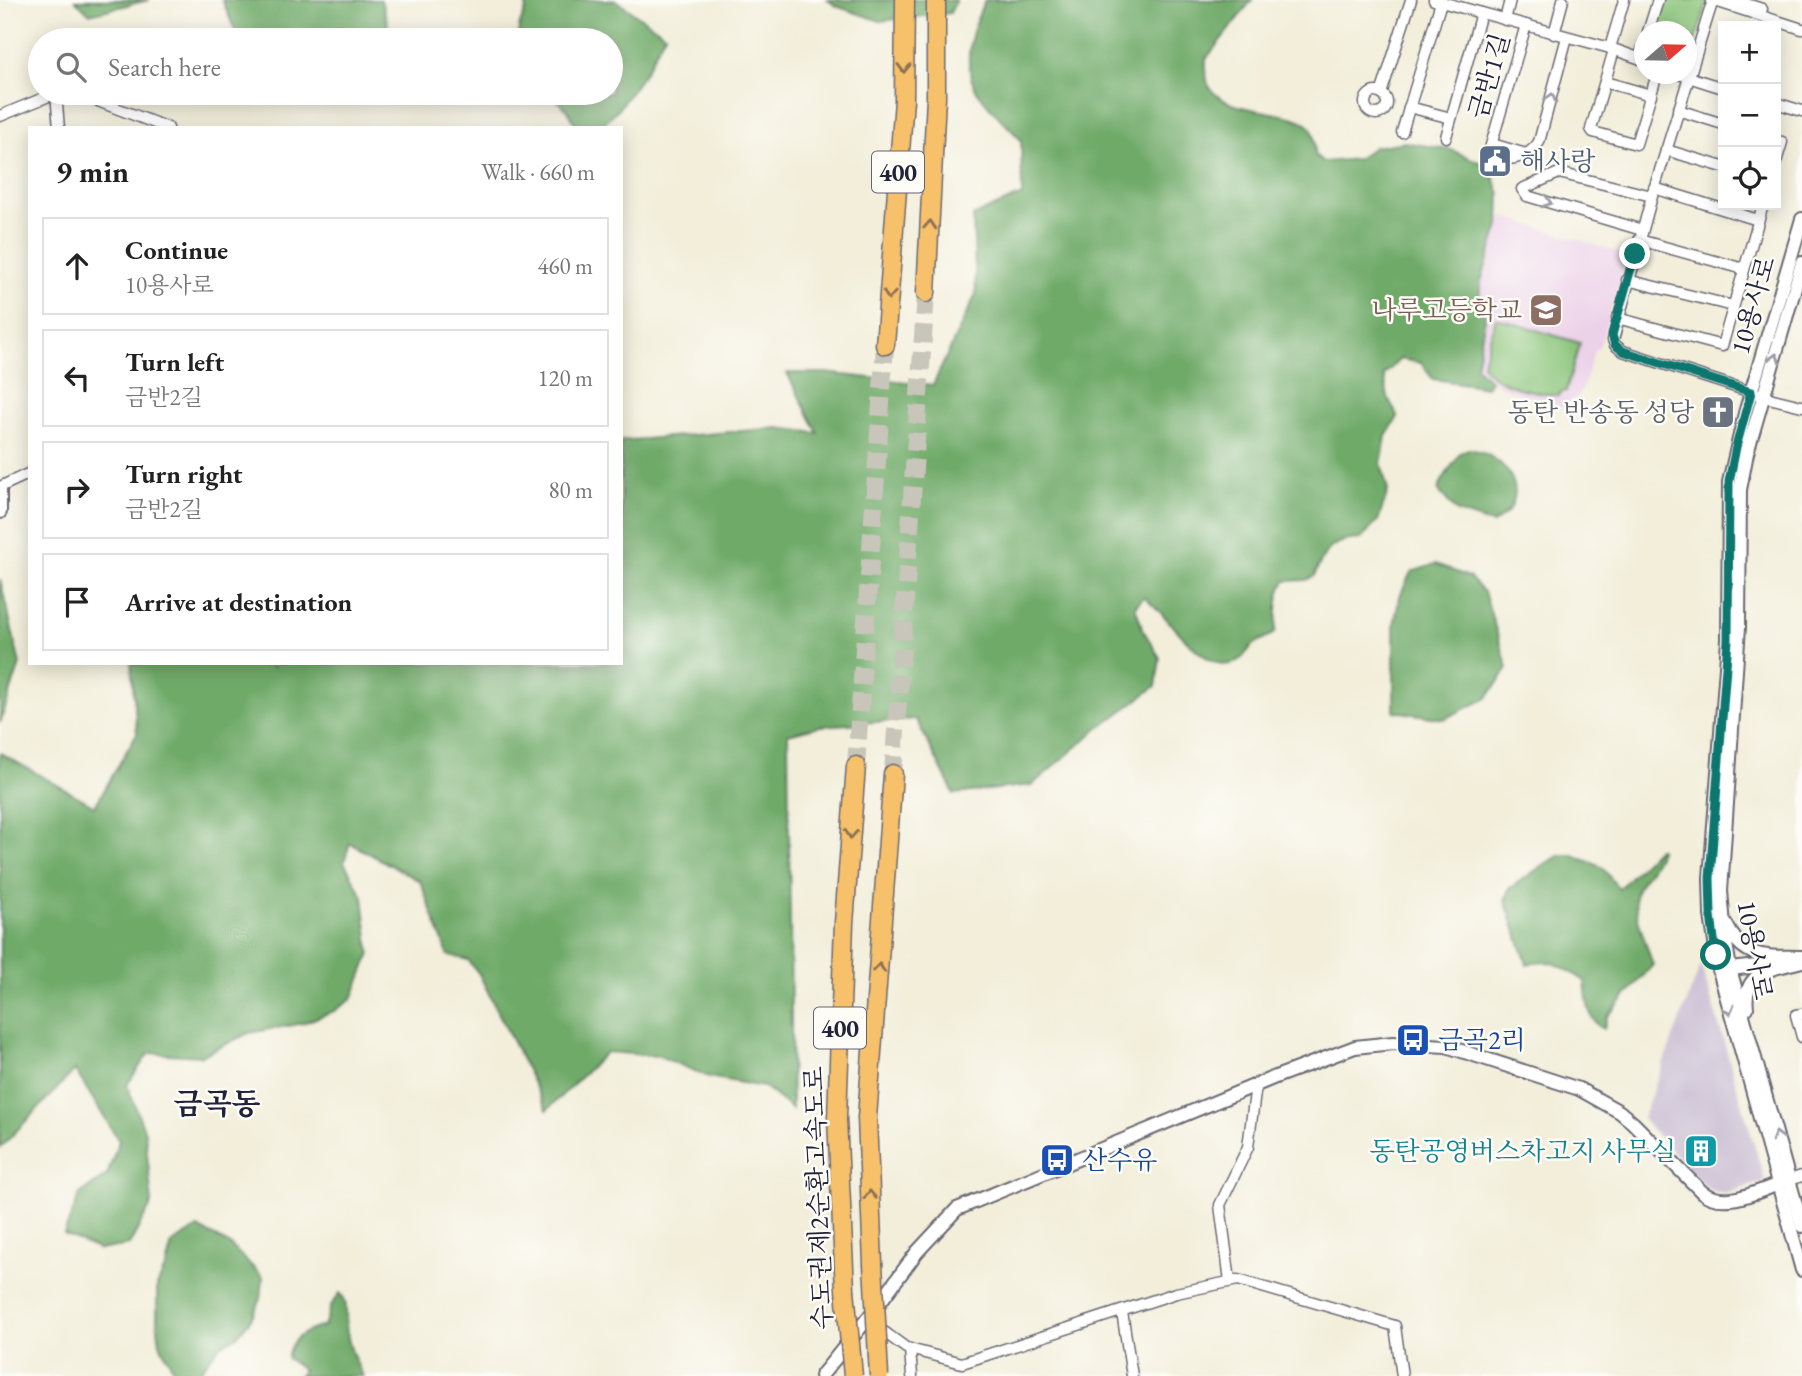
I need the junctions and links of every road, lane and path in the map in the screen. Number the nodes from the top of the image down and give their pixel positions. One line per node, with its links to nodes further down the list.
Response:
1 (905, 0): 58 (highway, 400, one-way to 58)
2 (936, 0): 55 (highway, 400, one-way to 2)
3 (1411, 0): 27 (street)
4 (1510, 0): 12 (street)
5 (1563, 0): 17 (street, 금반1길)
6 (1624, 0): 20 (street)
7 (1658, 0): 13 (street)
8 (1712, 0): 10 (street); 19 (street)
9 (1445, 2): 11 (street, 금반1길); 33 (street, 금반1길)
10 (1742, 3): 14 (street); 16 (street)
11 (1481, 13): 12 (street, 금반1길); 37 (street, 금반1길)
12 (1505, 20): 15 (street, 금반1길)
13 (1651, 21)
14 (1802, 23)
15 (1526, 25): 17 (street, 금반1길); 44 (street, 금반1길)
16 (1802, 29)
17 (1554, 34): 18 (street, 금반1길)
18 (1567, 37): 20 (street, 금반1길); 44 (street, one-way to 18)
19 (1697, 39)
20 (1612, 49): 21 (street, 금반1길); 23 (street)
21 (1634, 56)
22 (1697, 80): 26 (street)
23 (1605, 82): 28 (street); 28 (street)
24 (1654, 84): 28 (street)
25 (1682, 84): 34 (street)
26 (1718, 86)
27 (1381, 94)
28 (1651, 95)
29 (28, 105): 36 (street)
30 (57, 105): 39 (street)
31 (108, 105): 40 (street)
32 (1781, 105): 35 (street)
33 (1409, 107): 37 (street, 금반1길); 41 (street)
34 (1678, 110): 38 (street); 43 (street)
35 (1802, 111)
36 (0, 117)
37 (1451, 118): 42 (street)
38 (1718, 122)
39 (59, 126)
40 (163, 126)
41 (1402, 132)
42 (1446, 137)
43 (1666, 150): 46 (street); 47 (street)
44 (1527, 154): 45 (street)
45 (1508, 159)
46 (1718, 166)
47 (1653, 192): 50 (street); 51 (street); 51 (street, one-way to 51)
48 (1761, 210): 50 (street)
49 (1802, 219): 59 (street, 10용사로)
50 (1758, 220): 53 (street)
51 (1640, 235): 53 (street); 54 (street)
52 (1802, 263): 59 (street, 10용사로, one-way to 52)
53 (1744, 269): 56 (street)
54 (1627, 280): 56 (street); 57 (street)
55 (926, 293)
56 (1733, 306): 57 (street)
57 (1617, 318): 59 (street)
58 (885, 345)
59 (1758, 394): 60 (street); 66 (street, 10용사로); 68 (street, 10용사로)
60 (1802, 406)
61 (28, 474): 62 (street)
62 (0, 488): 63 (street)
63 (0, 512)
64 (856, 766): 81 (highway, 수도권제2순환고속도로 / 400, one-way to 81, bridge)
65 (893, 774): 82 (highway, 수도권제2순환고속도로 / 400, one-way to 65, bridge)
66 (1722, 911): 67 (street); 68 (street, 10용사로)
67 (1802, 959): 68 (street); 71 (street)
68 (1724, 970): 71 (street, 10용사로); 73 (street, 10용사로, one-way to 73)
69 (1802, 1014): 70 (street)
70 (1802, 1037)
71 (1762, 1080): 73 (street, 10용사로, one-way to 71)
72 (1256, 1085): 73 (street); 76 (street); 78 (street)
73 (1790, 1180): 74 (street, 10용사로); 75 (street, 10용사로)
74 (1802, 1226)
75 (1802, 1270)
76 (1230, 1281): 77 (street); 85 (street)
77 (1122, 1312): 79 (street); 84 (street)
78 (867, 1319): 79 (street); 80 (street)
79 (910, 1349): 83 (street)
80 (821, 1376)
81 (853, 1376)
82 (880, 1376)
83 (912, 1376)
84 (1132, 1376)
85 (1402, 1376)

